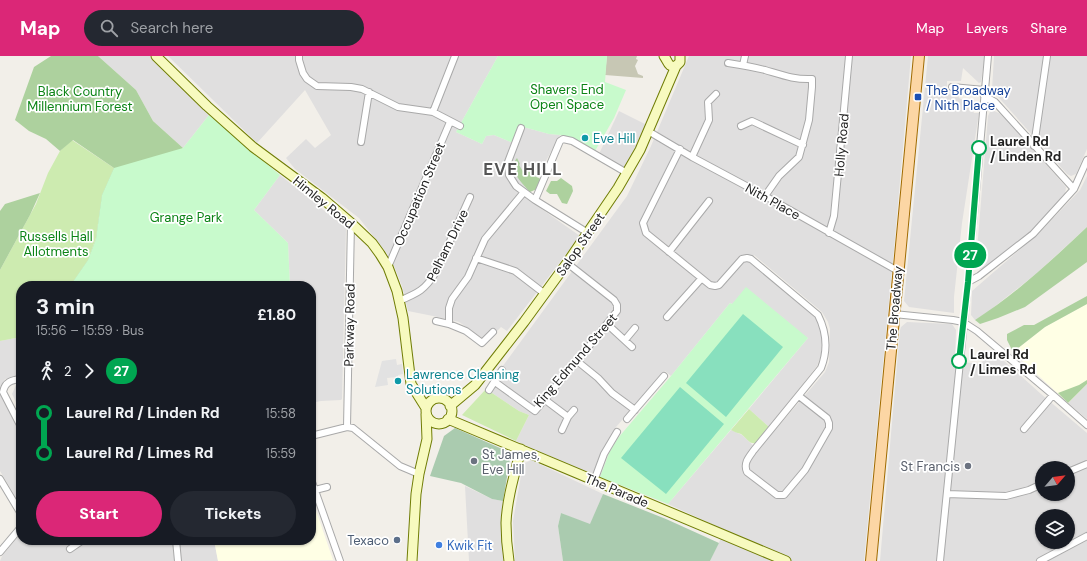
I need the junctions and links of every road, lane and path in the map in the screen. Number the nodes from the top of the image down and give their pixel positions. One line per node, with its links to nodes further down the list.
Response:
1 (156, 56): 38 (main road, Himley Road)
2 (299, 56): 16 (street)
3 (455, 56): 19 (street)
4 (680, 56): 10 (main road, Salop Street)
5 (745, 56): 12 (street)
6 (849, 56): 40 (street, Holly Road)
7 (919, 56): 45 (main road, The Broadway)
8 (988, 56): 17 (street)
9 (1047, 56): 27 (street)
10 (668, 61): 24 (main road, Salop Street)
11 (728, 63): 12 (street)
12 (743, 65): 14 (street)
13 (820, 78): 14 (street)
14 (812, 79): 26 (street)
15 (952, 87): 17 (street)
16 (369, 92): 19 (street); 25 (street)
17 (984, 93): 27 (street); 47 (street)
18 (716, 94): 29 (street)
19 (433, 112): 20 (street)
20 (450, 122): 21 (street); 44 (street, Occupation Street)
21 (460, 126)
22 (741, 126): 26 (street)
23 (521, 128): 33 (street)
24 (648, 131): 28 (street, Nith Place); 31 (main road, Salop Street)
25 (361, 142)
26 (803, 145): 34 (street)
27 (1034, 146): 32 (street)
28 (680, 149): 29 (street, Nith Place); 41 (street)
29 (692, 157): 34 (street, Nith Place)
30 (1087, 160): 32 (street)
31 (627, 173): 36 (street); 39 (main road, Salop Street)
32 (1074, 189): 47 (street)
33 (524, 192): 36 (street); 42 (street)
34 (765, 196): 40 (street, Nith Place)
35 (470, 197): 49 (street, Pelham Drive)
36 (535, 200): 39 (street)
37 (709, 201): 41 (street)
38 (351, 223): 44 (main road, Himley Road); 79 (street, Parkway Road)
39 (588, 233): 43 (main road, Salop Street)
40 (829, 233): 45 (street, Nith Place)
41 (669, 252): 46 (street)
42 (476, 258): 48 (street); 54 (street)
43 (567, 263): 48 (main road, Salop Street); 55 (street, King Edmund Street)
44 (388, 267): 49 (main road, Himley Road)
45 (898, 271): 50 (main road, The Broadway)
46 (701, 279): 51 (street); 67 (street)
47 (968, 282): 53 (street)
48 (545, 294): 69 (main road, Salop Street)
49 (399, 300): 70 (main road, Himley Road)
50 (894, 314): 53 (street); 108 (main road, The Broadway)
51 (667, 317)
52 (436, 321): 54 (street)
53 (963, 322): 66 (street); 95 (street)
54 (449, 324): 57 (street)
55 (607, 324): 58 (street); 60 (street, King Edmund Street)
56 (635, 328): 58 (street)
57 (493, 332)
58 (624, 340): 59 (street)
59 (632, 347)
60 (577, 361): 68 (street, King Edmund Street); 72 (street)
61 (502, 370): 64 (street)
62 (664, 376): 72 (street)
63 (16, 380): 73 (street)
64 (495, 382): 65 (street); 68 (street, King Edmund Street)
65 (489, 390)
66 (1053, 395): 78 (street); 80 (street)
67 (799, 396): 67 (street)
68 (544, 399): 74 (street)
69 (448, 403): 70 (main road); 75 (main road)
70 (428, 407): 77 (main road); 84 (main road)
71 (574, 410): 74 (street)
72 (634, 410): 76 (street)
73 (16, 417)
74 (568, 417): 81 (street)
75 (448, 419): 77 (main road); 85 (main road, The Parade)
76 (627, 419)
77 (438, 424): 84 (main road)
78 (1087, 425)
79 (347, 427): 83 (street); 88 (street)
80 (1024, 429)
81 (562, 430)
82 (616, 432): 90 (street)
83 (316, 435)
84 (427, 439): 88 (main road)
85 (521, 449): 90 (main road, The Parade); 106 (main road)
86 (1087, 464): 87 (street)
87 (1075, 469)
88 (419, 474): 105 (main road)
89 (0, 479): 96 (street)
90 (594, 481): 107 (main road, The Parade)
91 (326, 487): 93 (street)
92 (1035, 487): 95 (street)
93 (316, 490)
94 (316, 494): 104 (street)
95 (947, 494): 109 (street)
96 (16, 506)
97 (16, 533): 102 (street)
98 (1087, 536): 110 (street)
99 (76, 545): 101 (street)
100 (176, 545): 103 (street)
101 (70, 549)
102 (0, 552)
103 (178, 561)
104 (340, 561)
105 (412, 561)
106 (509, 561)
107 (786, 561)
108 (871, 561)
109 (940, 561)
110 (1040, 561)

